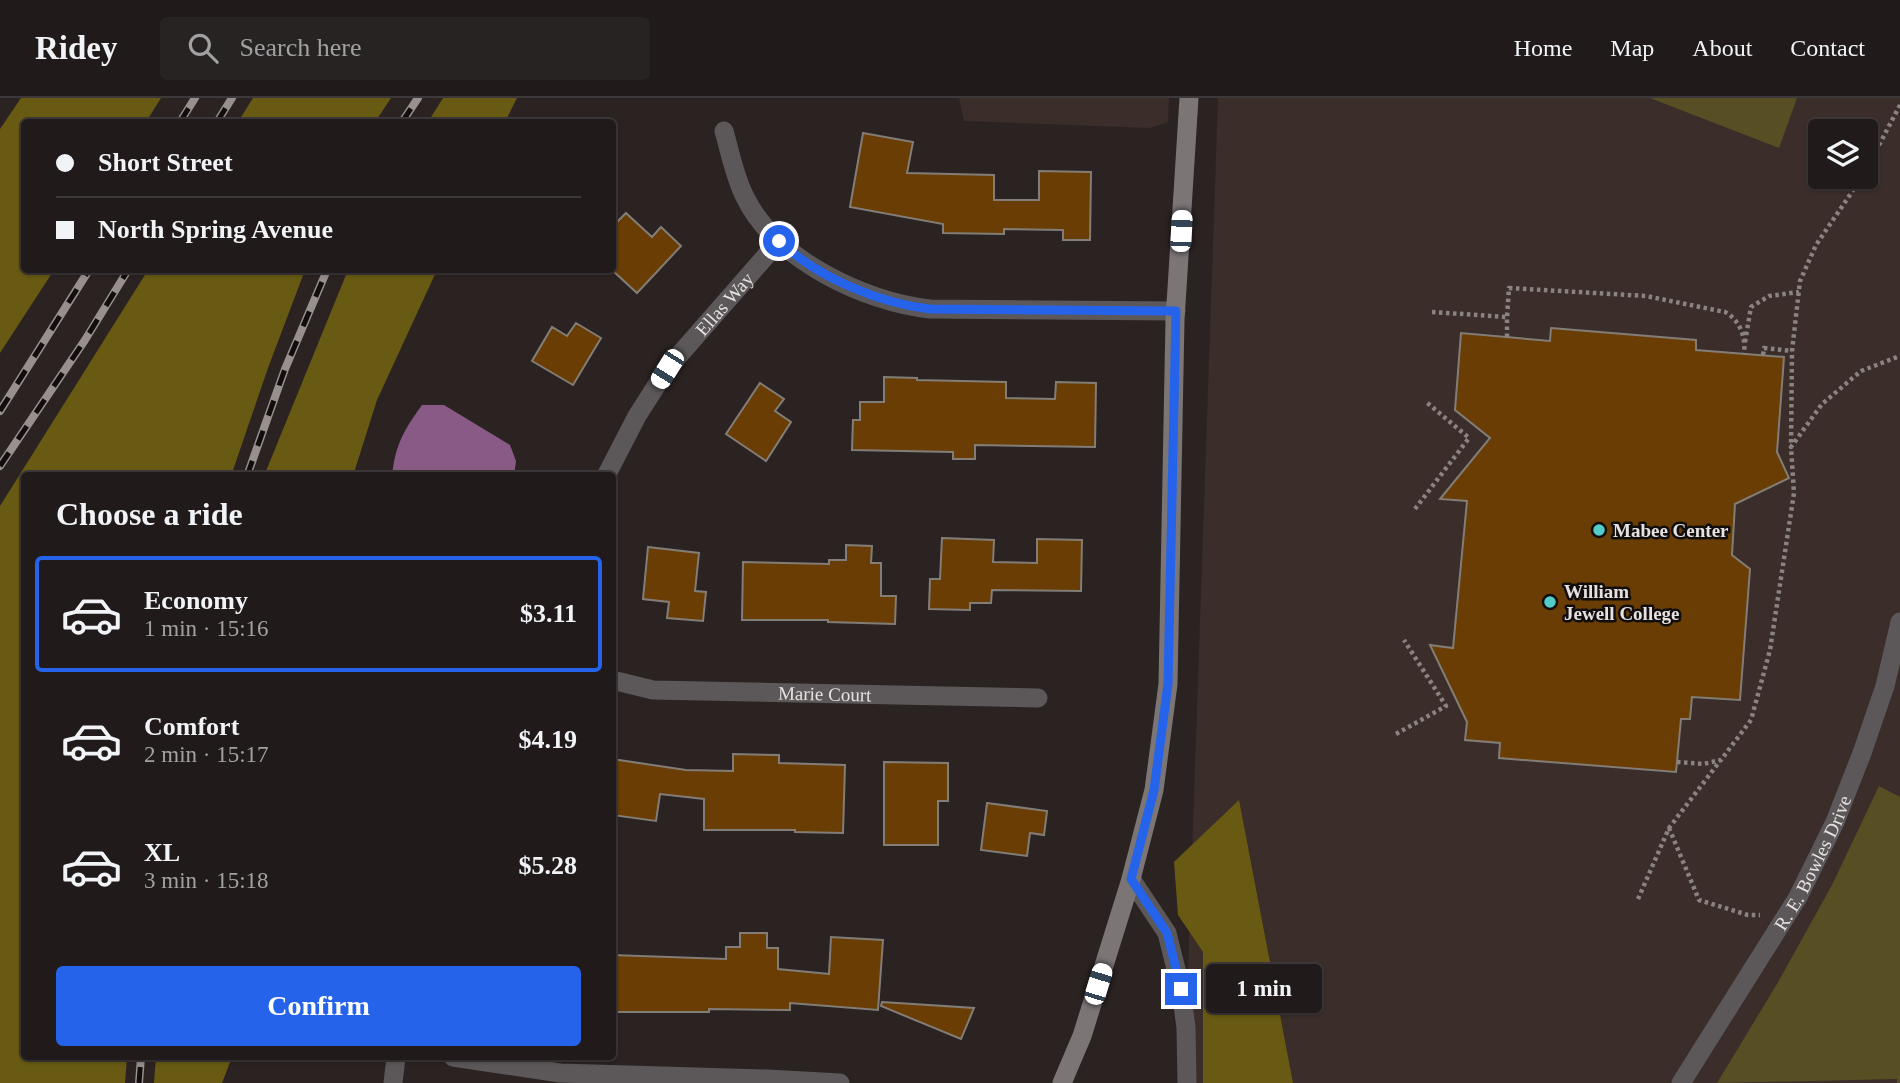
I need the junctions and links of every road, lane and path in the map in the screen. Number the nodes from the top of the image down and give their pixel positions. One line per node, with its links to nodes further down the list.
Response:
1 (1189, 98): 8 (main road)
2 (1900, 105): 4 (path)
3 (724, 131): 6 (street)
4 (1878, 147)
5 (1854, 189): 7 (path)
6 (779, 241): 8 (street); 19 (street, Ellas Way)
7 (1799, 292): 12 (path); 13 (path)
8 (1176, 311): 29 (main road)
9 (1432, 312): 10 (path)
10 (1507, 317): 11 (path); 12 (path)
11 (1507, 337)
12 (1745, 342): 14 (path)
13 (1792, 351): 15 (path); 18 (path)
14 (1744, 354)
15 (1763, 355)
16 (1900, 356): 18 (path)
17 (1424, 401): 20 (path)
18 (1791, 447): 26 (path)
19 (608, 472)
20 (1415, 509)
21 (1900, 622): 38 (street, R. E. Bowles Drive)
22 (1404, 640): 25 (path)
23 (616, 681): 24 (street, Marie Court)
24 (1038, 698)
25 (1396, 734)
26 (1721, 760): 27 (path); 28 (path)
27 (1677, 762)
28 (1669, 828): 30 (path); 31 (path)
29 (1131, 879): 36 (main road); 37 (street)
30 (1638, 898)
31 (1763, 915)
32 (396, 1060): 34 (street)
33 (473, 1060): 35 (street)
34 (393, 1083)
35 (840, 1083)
36 (1062, 1083)
37 (1186, 1083)
38 (1681, 1083)

